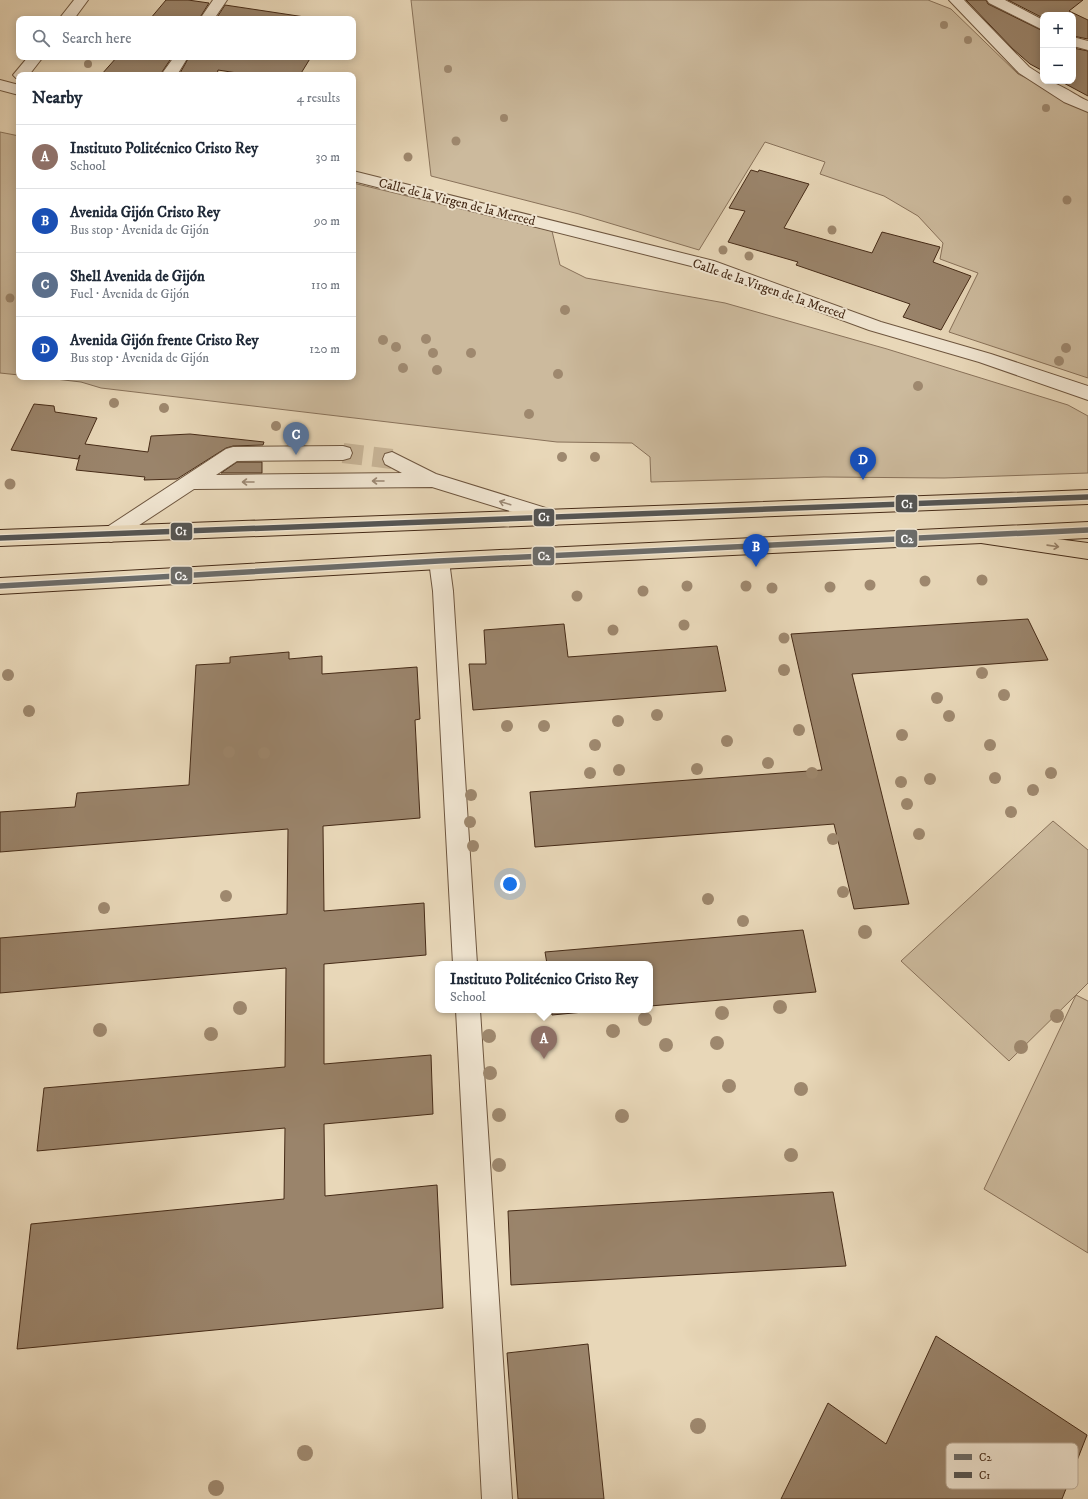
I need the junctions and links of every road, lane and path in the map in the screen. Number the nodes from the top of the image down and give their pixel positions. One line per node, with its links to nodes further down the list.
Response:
1 (81, 0): 5 (street)
2 (220, 0): 6 (street)
3 (956, 0): 14 (street)
4 (994, 0): 7 (street)
5 (68, 16)
6 (209, 16)
7 (1040, 24)
8 (1076, 41): 9 (street)
9 (1088, 46)
10 (34, 60): 12 (street)
11 (179, 60): 13 (street)
12 (24, 72)
13 (171, 72)
14 (1088, 107)
15 (356, 177): 16 (street, Calle de la Virgen de la Merced)
16 (1088, 393)
17 (343, 453): 20 (street)
18 (392, 459): 19 (street)
19 (432, 480): 20 (street, one-way to 20); 22 (street, one-way to 19)
20 (190, 482): 24 (street)
21 (1088, 497): 22 (main road)
22 (555, 518): 24 (main road)
23 (1088, 530): 25 (main road)
24 (111, 534): 26 (main road)
25 (973, 536): 27 (main road, one-way to 27); 28 (main road)
26 (0, 538)
27 (1088, 551)
28 (440, 561): 29 (main road); 30 (street)
29 (0, 586)
30 (465, 961)
31 (468, 1013): 32 (street)
32 (497, 1499)

